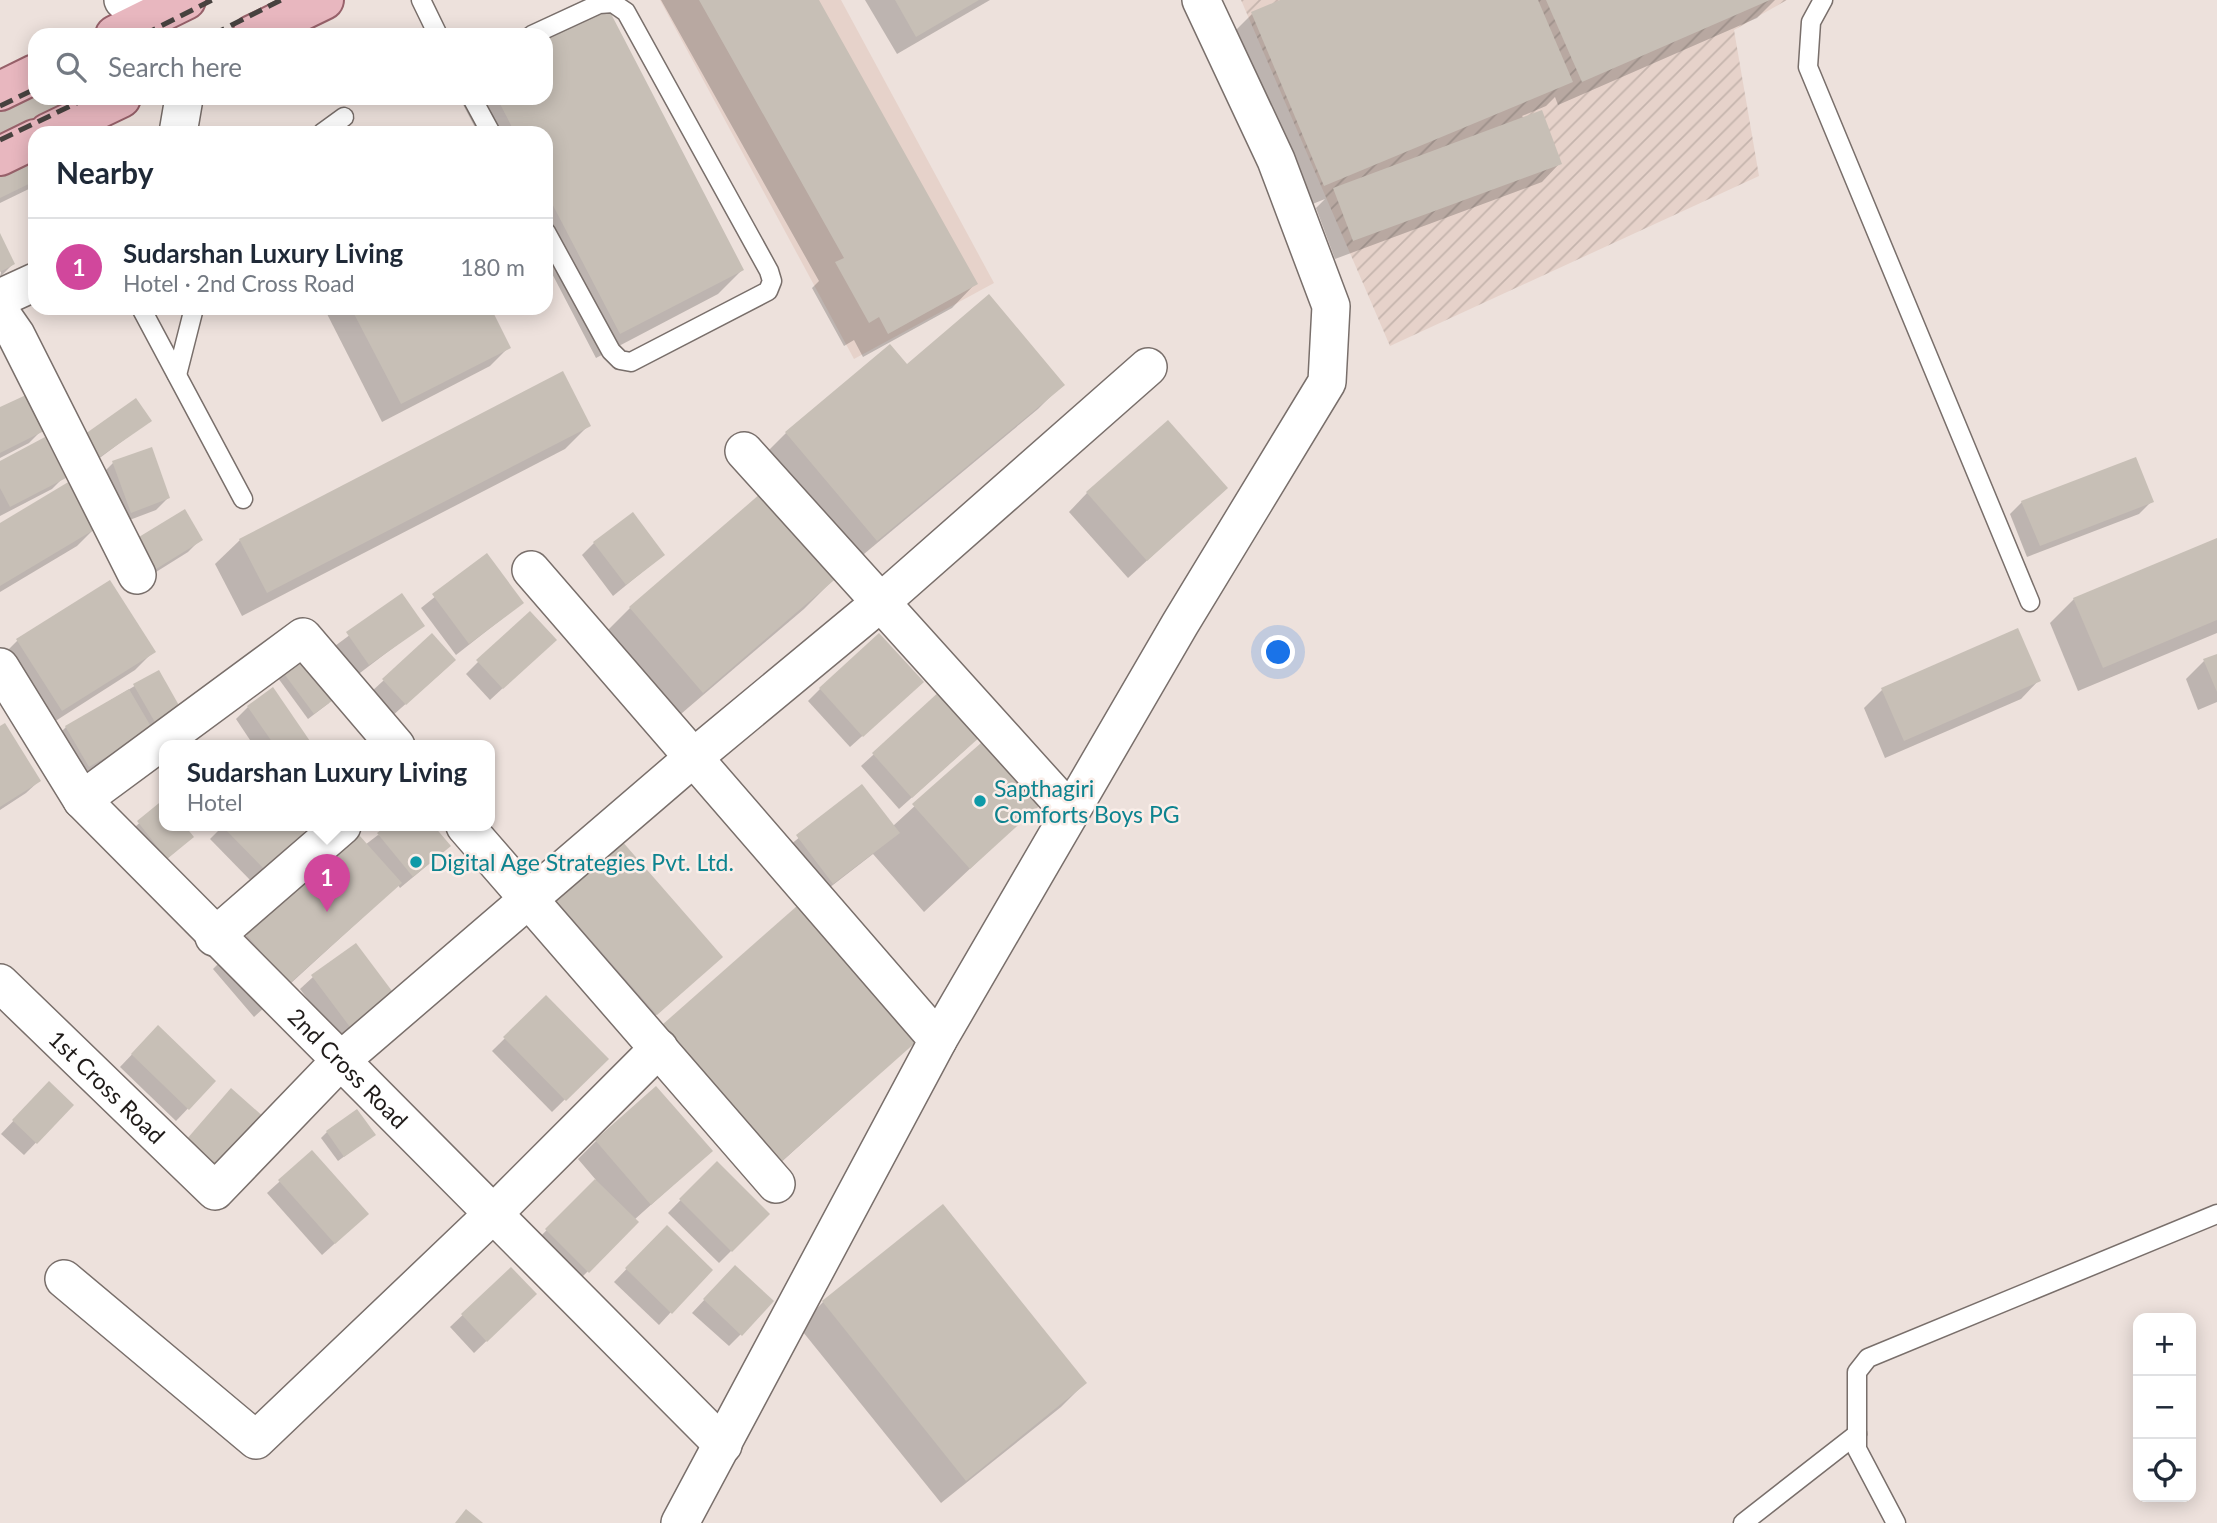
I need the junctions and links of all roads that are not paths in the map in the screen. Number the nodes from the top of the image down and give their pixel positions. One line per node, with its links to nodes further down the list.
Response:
1 (324, 0): 7 (main road)
2 (421, 0): 8 (lane)
3 (1201, 0): 42 (street)
4 (1823, 0): 34 (lane)
5 (154, 5): 6 (main road)
6 (124, 28)
7 (266, 28)
8 (435, 28)
9 (548, 28): 22 (lane)
10 (28, 77): 11 (main road)
11 (0, 91)
12 (106, 105): 16 (main road)
13 (183, 105): 17 (street)
14 (476, 105): 19 (lane)
15 (344, 117): 18 (lane)
16 (63, 126)
17 (179, 126)
18 (332, 126)
19 (487, 126)
20 (28, 142): 21 (main road)
21 (0, 156)
22 (553, 245)
23 (28, 285): 24 (street)
24 (0, 298)
25 (0, 312): 33 (street)
26 (145, 315): 29 (lane)
27 (192, 315): 29 (lane)
28 (1148, 367): 35 (street)
29 (177, 374): 31 (lane)
30 (744, 451): 35 (street)
31 (243, 499)
32 (531, 570): 40 (street)
33 (137, 575)
34 (2031, 602)
35 (880, 603): 40 (street); 42 (street)
36 (0, 667): 41 (street, 2nd Cross Road)
37 (164, 740): 38 (street)
38 (391, 740)
39 (159, 744): 41 (street)
40 (693, 758): 45 (street); 48 (street)
41 (82, 800): 46 (street, 2nd Cross Road)
42 (1070, 812): 48 (street)
43 (336, 831): 46 (street)
44 (469, 831): 45 (street)
45 (528, 900): 49 (street); 50 (street)
46 (215, 937): 50 (street, 2nd Cross Road)
47 (0, 983): 50 (street, 1st Cross Road)
48 (938, 1040): 56 (street)
49 (659, 1048): 51 (street); 53 (street)
50 (339, 1062): 53 (street, 2nd Cross Road)
51 (776, 1184)
52 (2217, 1214): 55 (lane)
53 (492, 1215): 54 (street); 56 (street, 2nd Cross Road)
54 (64, 1279)
55 (1857, 1434): 58 (lane); 59 (lane)
56 (723, 1446): 57 (street)
57 (680, 1523)
58 (1743, 1523)
59 (1896, 1523)

